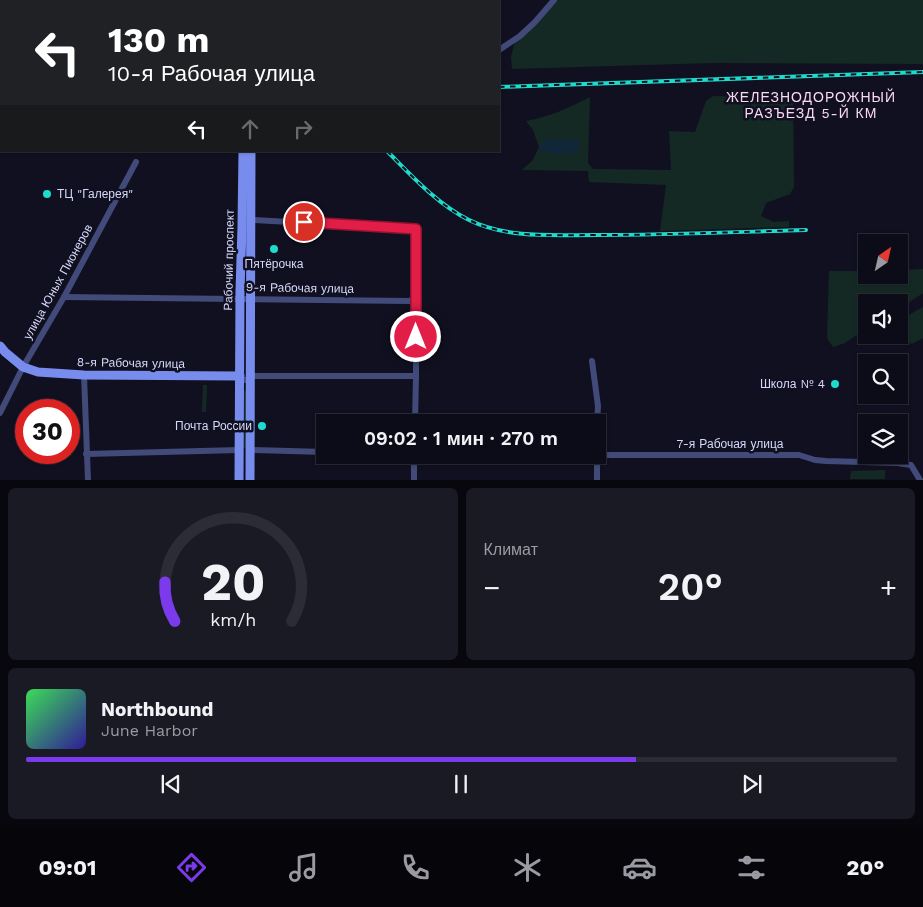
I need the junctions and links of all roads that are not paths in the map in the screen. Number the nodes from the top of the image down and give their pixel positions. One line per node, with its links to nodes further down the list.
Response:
1 (554, 0): 2 (street)
2 (500, 49)
3 (243, 152): 9 (street, Рабочий проспект)
4 (251, 152): 6 (street, Рабочий проспект)
5 (136, 162): 7 (street, улица Юных Пионеров)
6 (252, 220): 8 (street); 10 (street, Рабочий проспект)
7 (64, 297): 9 (street, 9-я Рабочая улица); 13 (street, улица Юных Пионеров)
8 (416, 298): 10 (street, 9-я Рабочая улица); 17 (street)
9 (240, 299): 10 (street, 9-я Рабочая улица); 15 (street, Рабочий проспект)
10 (251, 299): 14 (street, Рабочий проспект)
11 (0, 346): 13 (street)
12 (592, 361): 20 (street)
13 (23, 367): 16 (street, 8-я Рабочая улица); 18 (street, улица Юных Пионеров)
14 (251, 372): 15 (street); 15 (street); 17 (street); 22 (street, Рабочий проспект)
15 (240, 373): 16 (street, 8-я Рабочая улица); 21 (street, Рабочий проспект)
16 (84, 376): 24 (street)
17 (416, 376): 19 (street)
18 (0, 413)
19 (415, 414)
20 (598, 414)
21 (240, 450): 24 (street); 29 (street, Рабочий проспект)
22 (250, 450): 23 (street); 30 (street, Рабочий проспект)
23 (316, 452)
24 (86, 454): 28 (street)
25 (606, 455): 33 (street, 7-я Рабочая улица)
26 (414, 464): 31 (street)
27 (597, 464): 32 (street)
28 (88, 480)
29 (239, 480)
30 (250, 480)
31 (414, 480)
32 (597, 480)
33 (920, 480)

